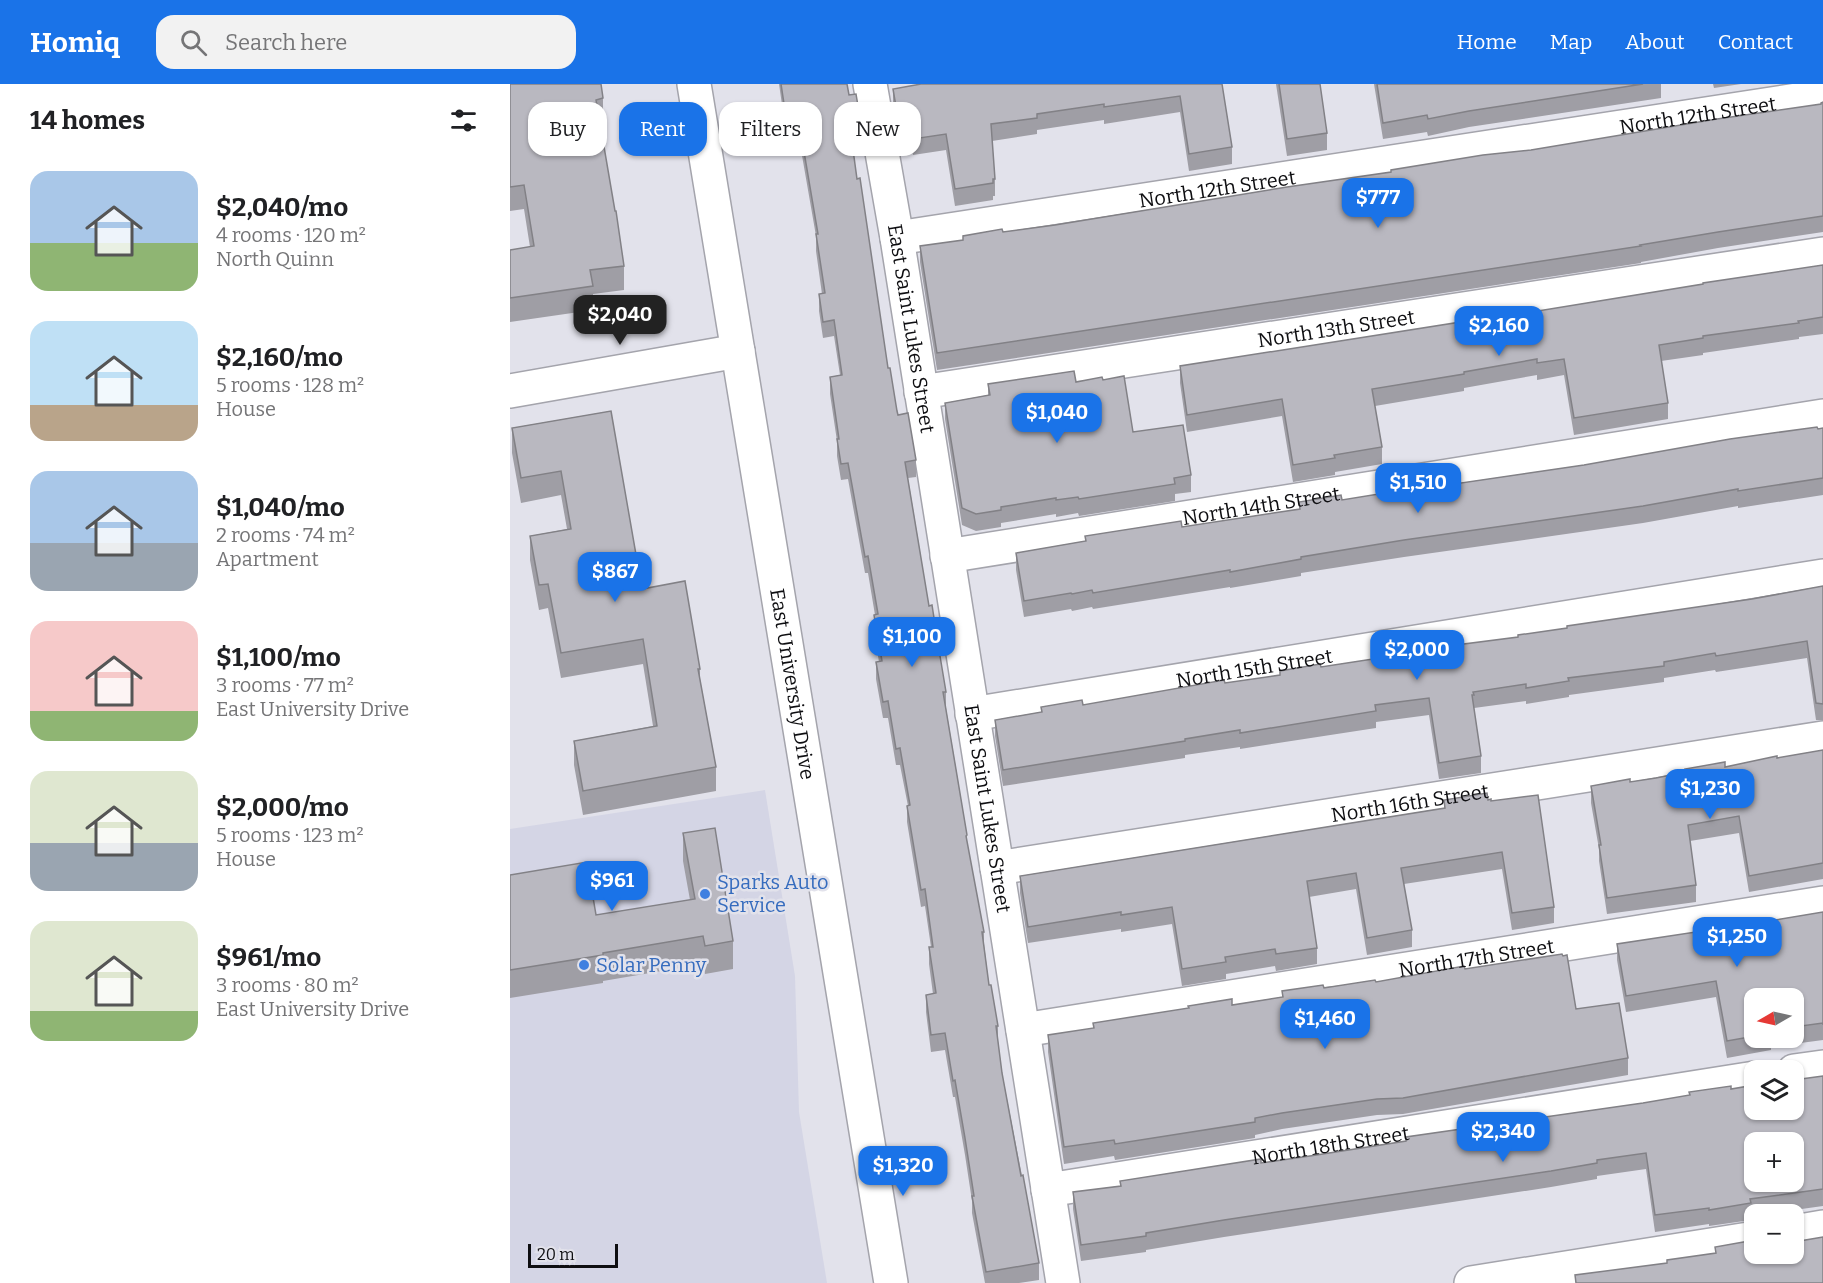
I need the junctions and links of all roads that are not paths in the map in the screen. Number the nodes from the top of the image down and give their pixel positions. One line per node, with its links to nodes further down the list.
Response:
1 (694, 84): 6 (main road, East University Drive)
2 (870, 84): 4 (main road, East Saint Lukes Street)
3 (1823, 96): 4 (main road, North 12th Street)
4 (897, 238): 8 (main road, East Saint Lukes Street)
5 (1823, 254): 8 (main road, North 13th Street)
6 (738, 351): 7 (main road); 24 (main road, East University Drive)
7 (510, 391)
8 (921, 392): 10 (main road, East Saint Lukes Street)
9 (1823, 416): 10 (main road, North 14th Street)
10 (947, 556): 12 (main road, East Saint Lukes Street)
11 (1823, 576): 12 (main road, North 15th Street)
12 (972, 714): 14 (main road, East Saint Lukes Street)
13 (1823, 738): 14 (main road, North 16th Street)
14 (997, 868): 16 (main road, East Saint Lukes Street)
15 (1823, 903): 16 (main road, North 17th Street)
16 (1023, 1030): 20 (main road, East Saint Lukes Street)
17 (1823, 1067): 18 (main road)
18 (1804, 1070)
19 (1744, 1080): 20 (main road, North 18th Street)
20 (1048, 1190): 25 (main road, East Saint Lukes Street)
21 (1823, 1227): 22 (main road)
22 (1804, 1230)
23 (1744, 1240): 26 (main road)
24 (891, 1283)
25 (1063, 1283)
26 (1471, 1283)

